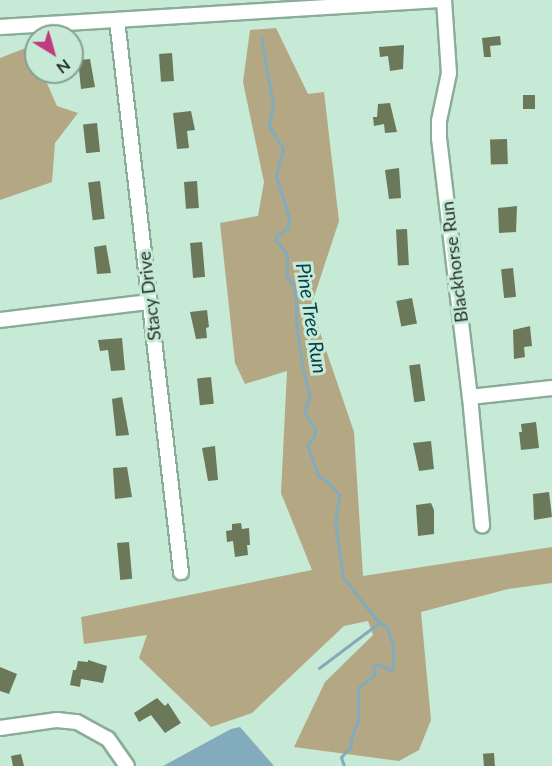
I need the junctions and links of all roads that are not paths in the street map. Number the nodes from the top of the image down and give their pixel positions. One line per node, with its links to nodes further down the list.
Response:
1 (437, 0): 3 (street)
2 (444, 0): 8 (street, Blackhorse Run)
3 (117, 20): 4 (street); 5 (street, Stacy Drive)
4 (0, 27)
5 (149, 302): 6 (street); 10 (street, Stacy Drive)
6 (0, 320)
7 (552, 388): 8 (street)
8 (470, 397): 9 (street, Blackhorse Run)
9 (482, 525)
10 (181, 572)
11 (0, 728): 12 (street)
12 (127, 766)

